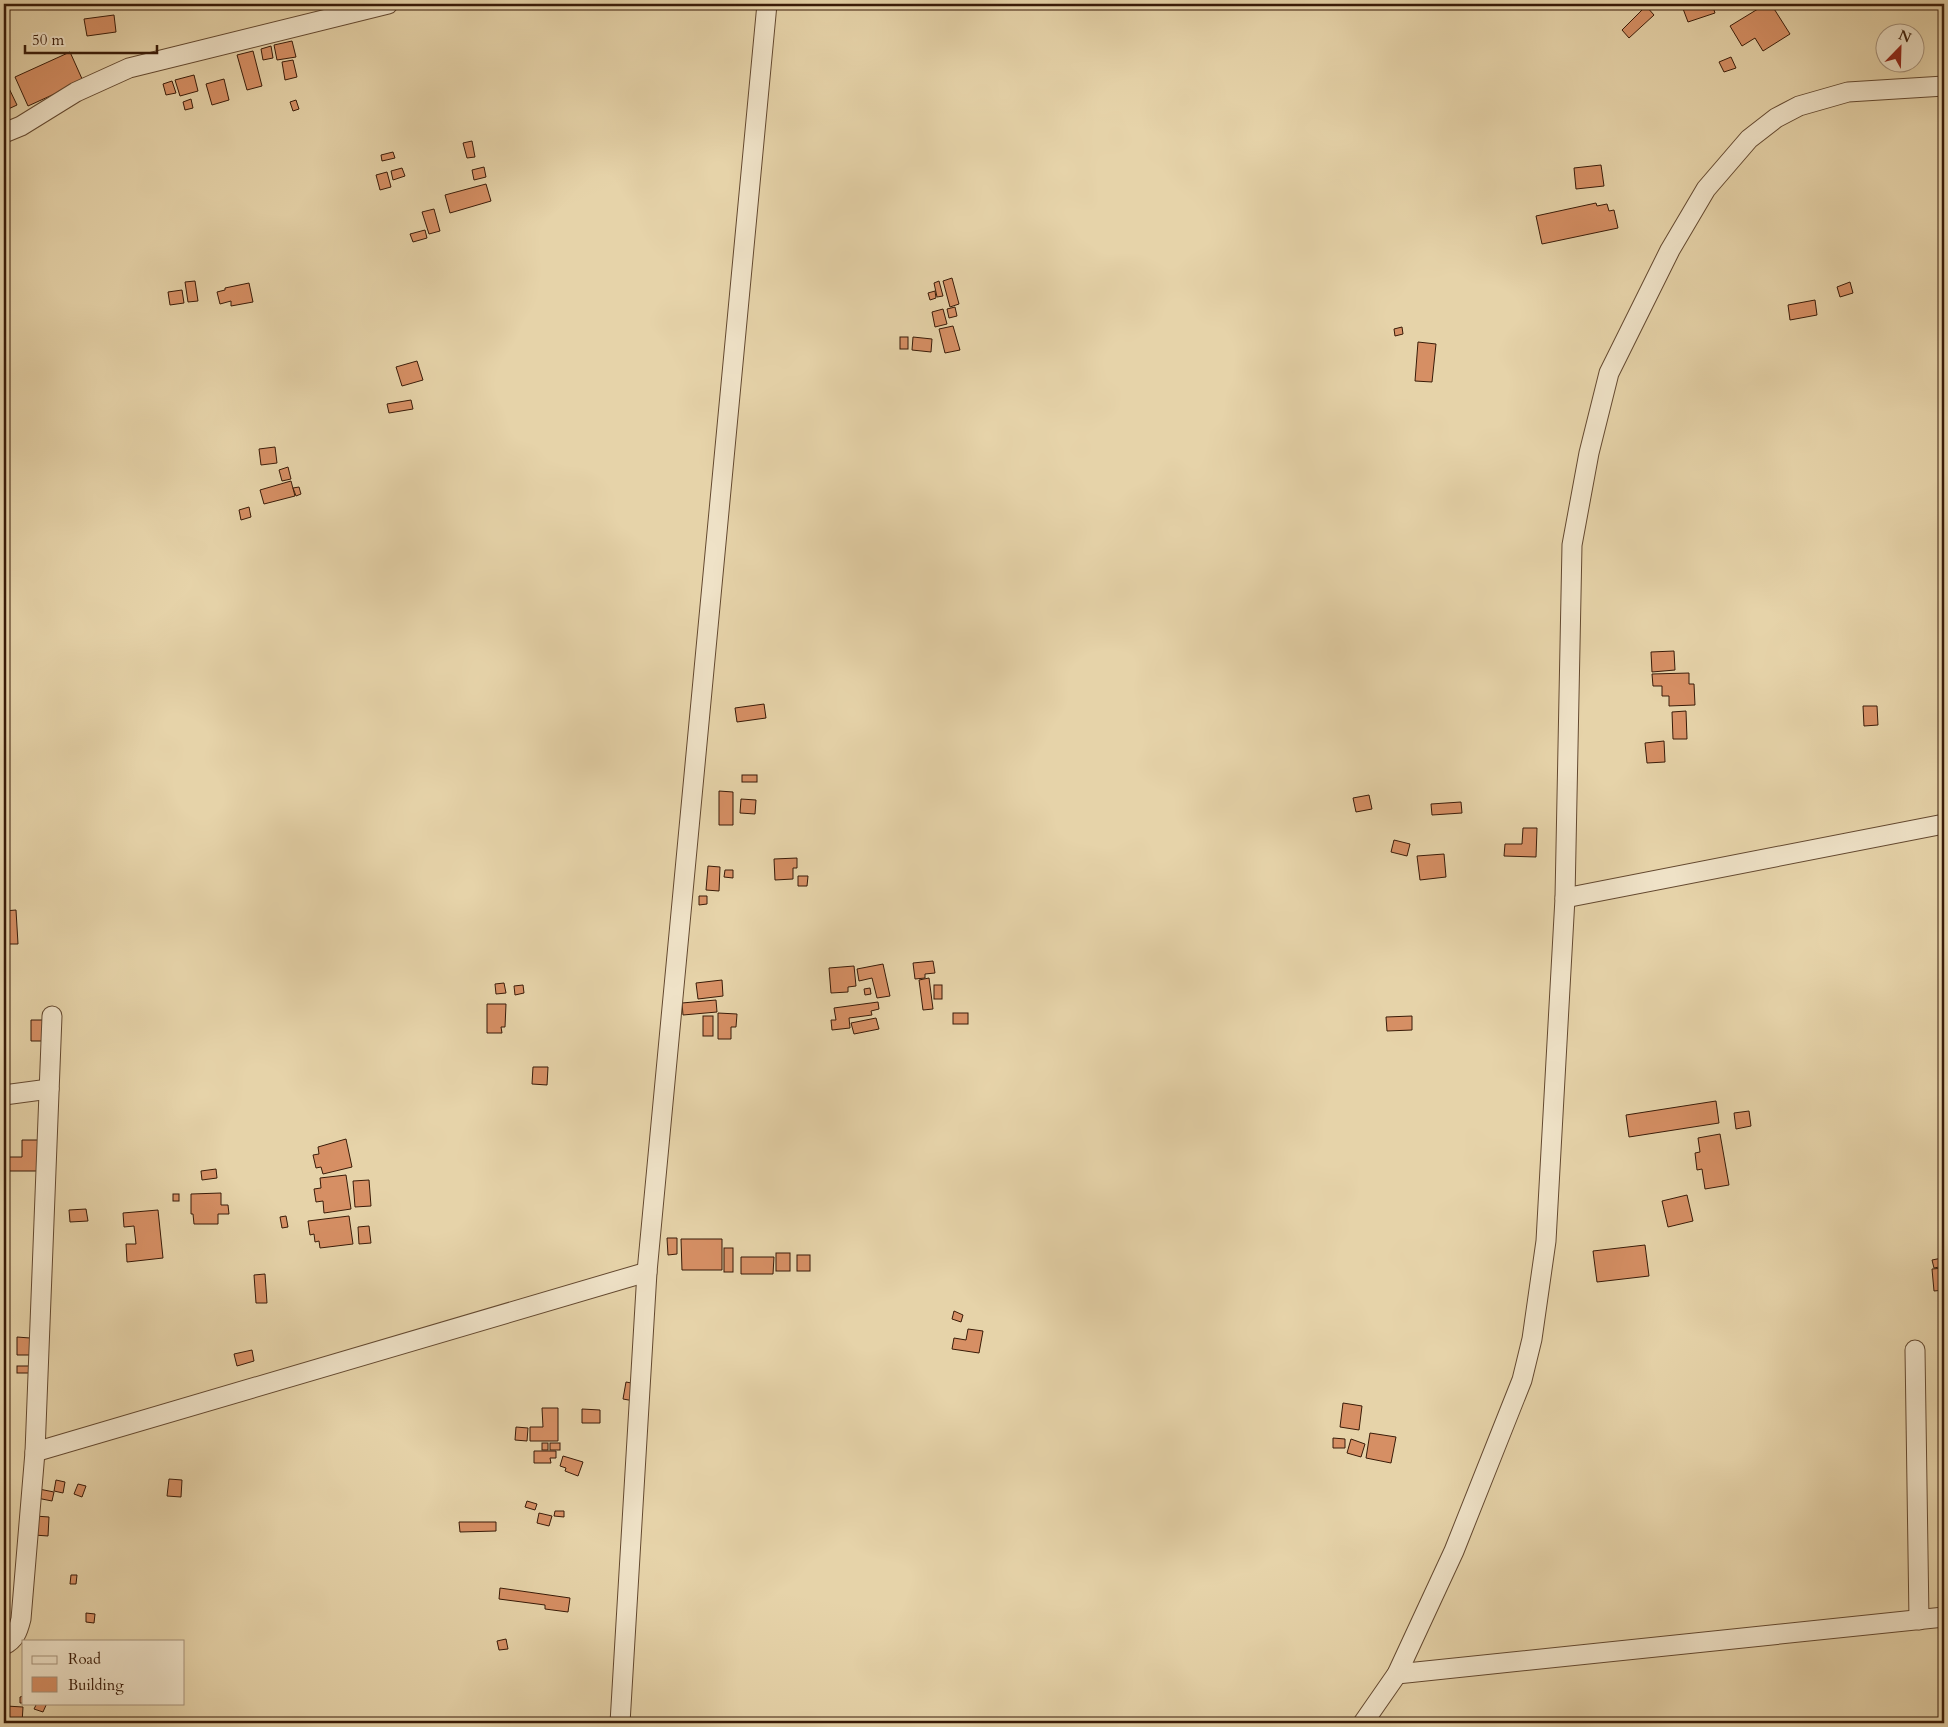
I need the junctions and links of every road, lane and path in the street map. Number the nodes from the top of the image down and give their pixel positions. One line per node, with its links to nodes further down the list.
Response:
1 (388, 4): 4 (street)
2 (767, 4): 10 (street)
3 (1944, 86): 6 (street)
4 (4, 133)
5 (1944, 824): 6 (street)
6 (1565, 898): 16 (street)
7 (52, 1016): 8 (street)
8 (50, 1090): 9 (street); 12 (street)
9 (4, 1095)
10 (647, 1272): 12 (street); 17 (street)
11 (1915, 1350): 14 (street)
12 (35, 1452): 15 (street)
13 (1944, 1617): 14 (street)
14 (1919, 1620): 16 (street)
15 (4, 1645)
16 (1397, 1674): 18 (street)
17 (620, 1723)
18 (1363, 1723)

